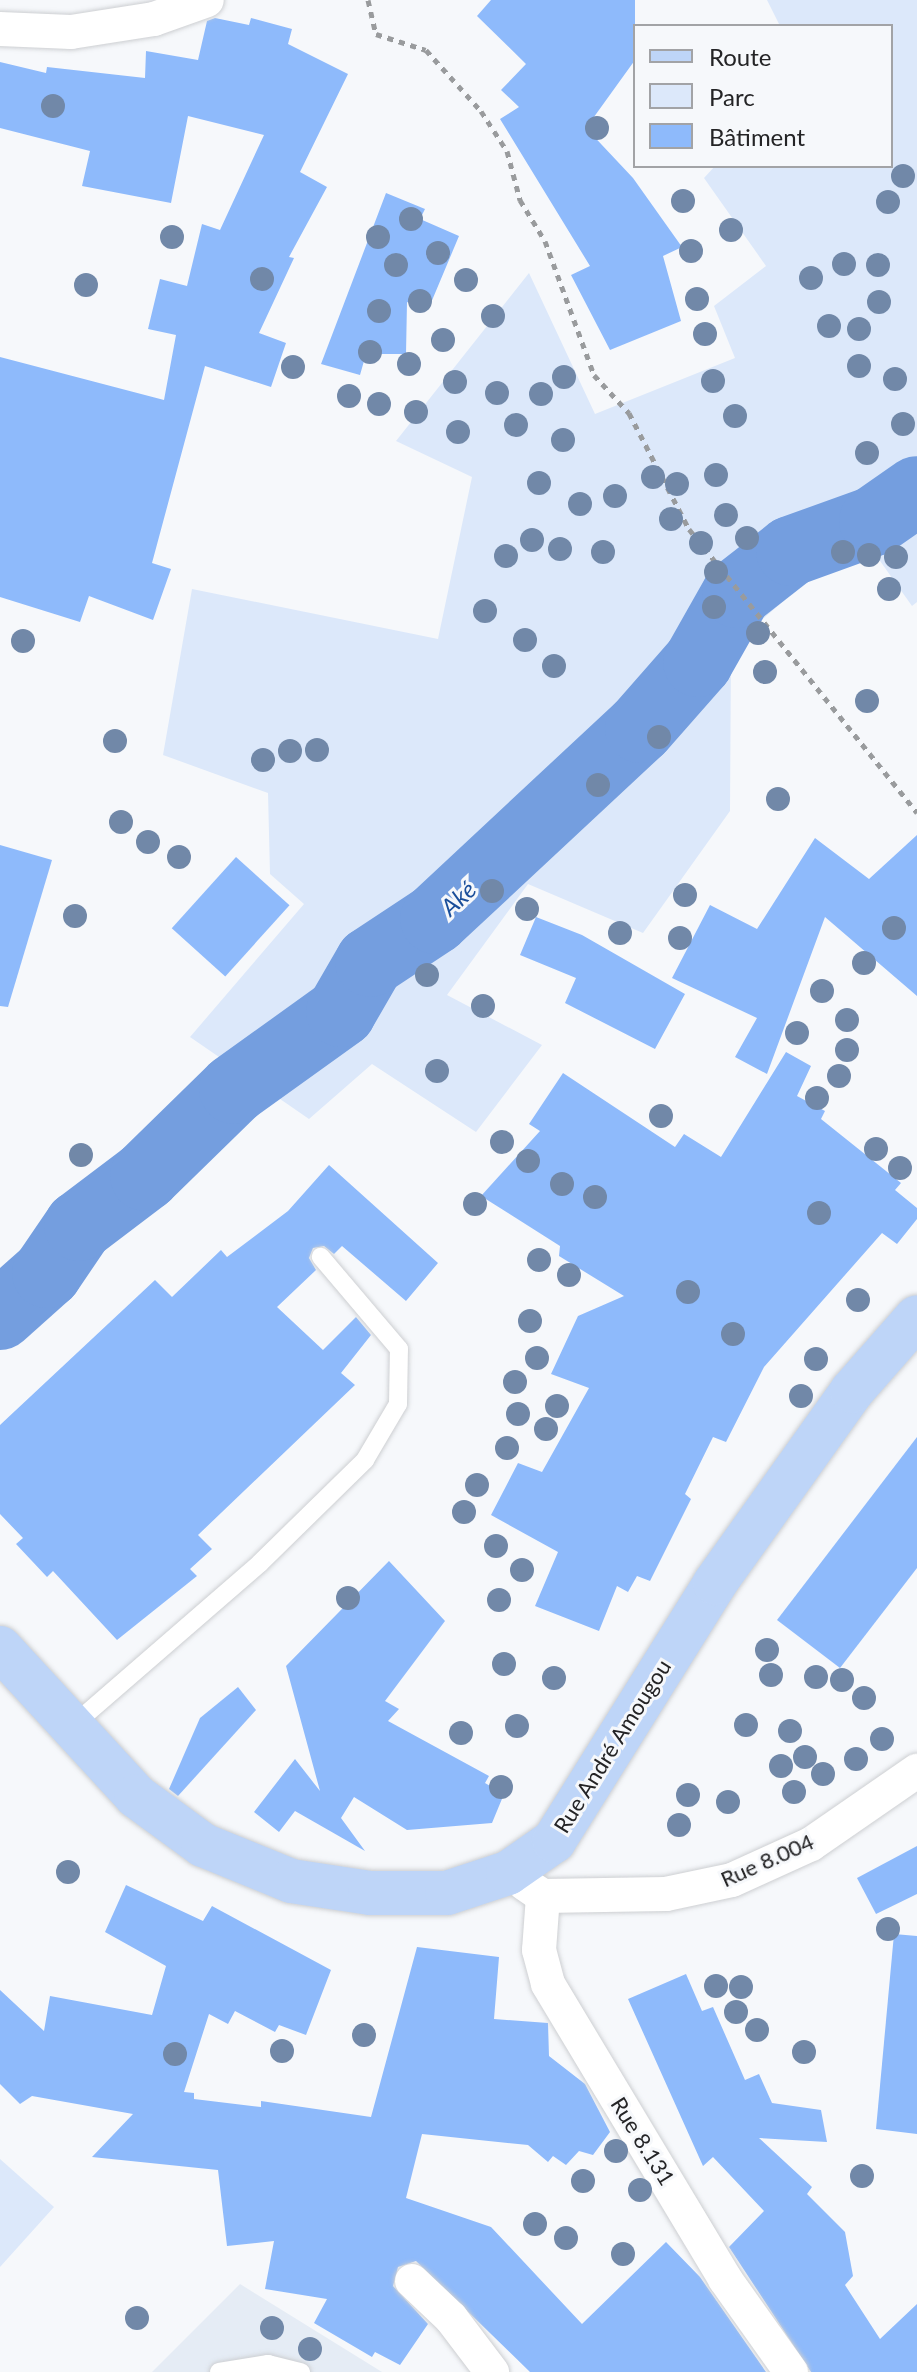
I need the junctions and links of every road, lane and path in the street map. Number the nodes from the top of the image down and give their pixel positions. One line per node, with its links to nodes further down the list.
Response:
1 (207, 0): 3 (street)
2 (368, 0): 4 (path)
3 (0, 29)
4 (917, 813)
5 (321, 1257): 8 (lane)
6 (917, 1317): 10 (main road, Rue André Amougou)
7 (0, 1648): 8 (main road, Rue André Amougou)
8 (69, 1729): 10 (main road, Rue André Amougou)
9 (917, 1771): 10 (street, Rue 8.004)
10 (525, 1884): 15 (street, Rue 8.131)
11 (412, 2281): 14 (street)
12 (219, 2372): 13 (lane)
13 (301, 2372)
14 (492, 2372)
15 (791, 2372)

